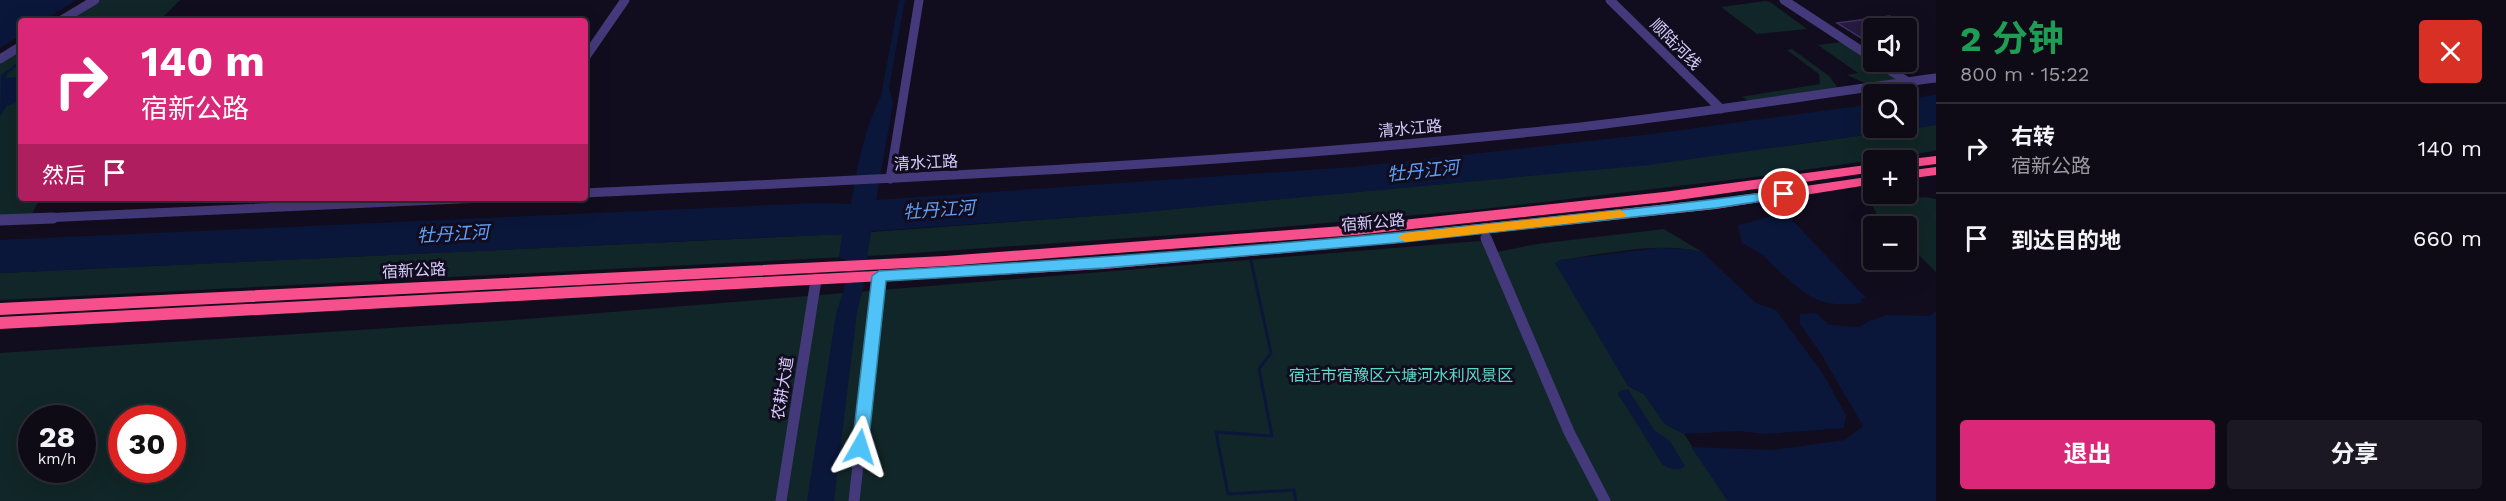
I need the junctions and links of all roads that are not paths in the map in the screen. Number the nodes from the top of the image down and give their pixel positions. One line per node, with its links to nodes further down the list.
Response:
1 (95, 0): 6 (street)
2 (625, 0): 9 (street)
3 (919, 0): 20 (street)
4 (1610, 0): 14 (street, 顺陆河线)
5 (1784, 0): 8 (street)
6 (65, 18)
7 (18, 48): 10 (street)
8 (1863, 52)
9 (588, 54)
10 (0, 59)
11 (1893, 72): 13 (street)
12 (1936, 78): 13 (street, 清水江路)
13 (1908, 82): 14 (street, 清水江路)
14 (1721, 109): 20 (street, 清水江路)
15 (1936, 160): 16 (highway)
16 (1917, 163)
17 (1863, 170): 26 (highway, 宿新公路)
18 (1936, 171): 19 (highway)
19 (1917, 174)
20 (888, 179): 22 (street, 清水江路)
21 (1863, 182): 26 (highway, 宿新公路)
22 (588, 193)
23 (415, 201): 24 (street)
24 (0, 220)
25 (1486, 238): 32 (street)
26 (875, 272): 27 (highway); 31 (street)
27 (825, 275): 28 (highway, 宿新公路); 29 (highway, 宿新公路); 30 (street, 农耕大道)
28 (0, 309)
29 (0, 323)
30 (781, 501)
31 (854, 501)
32 (1605, 501)

